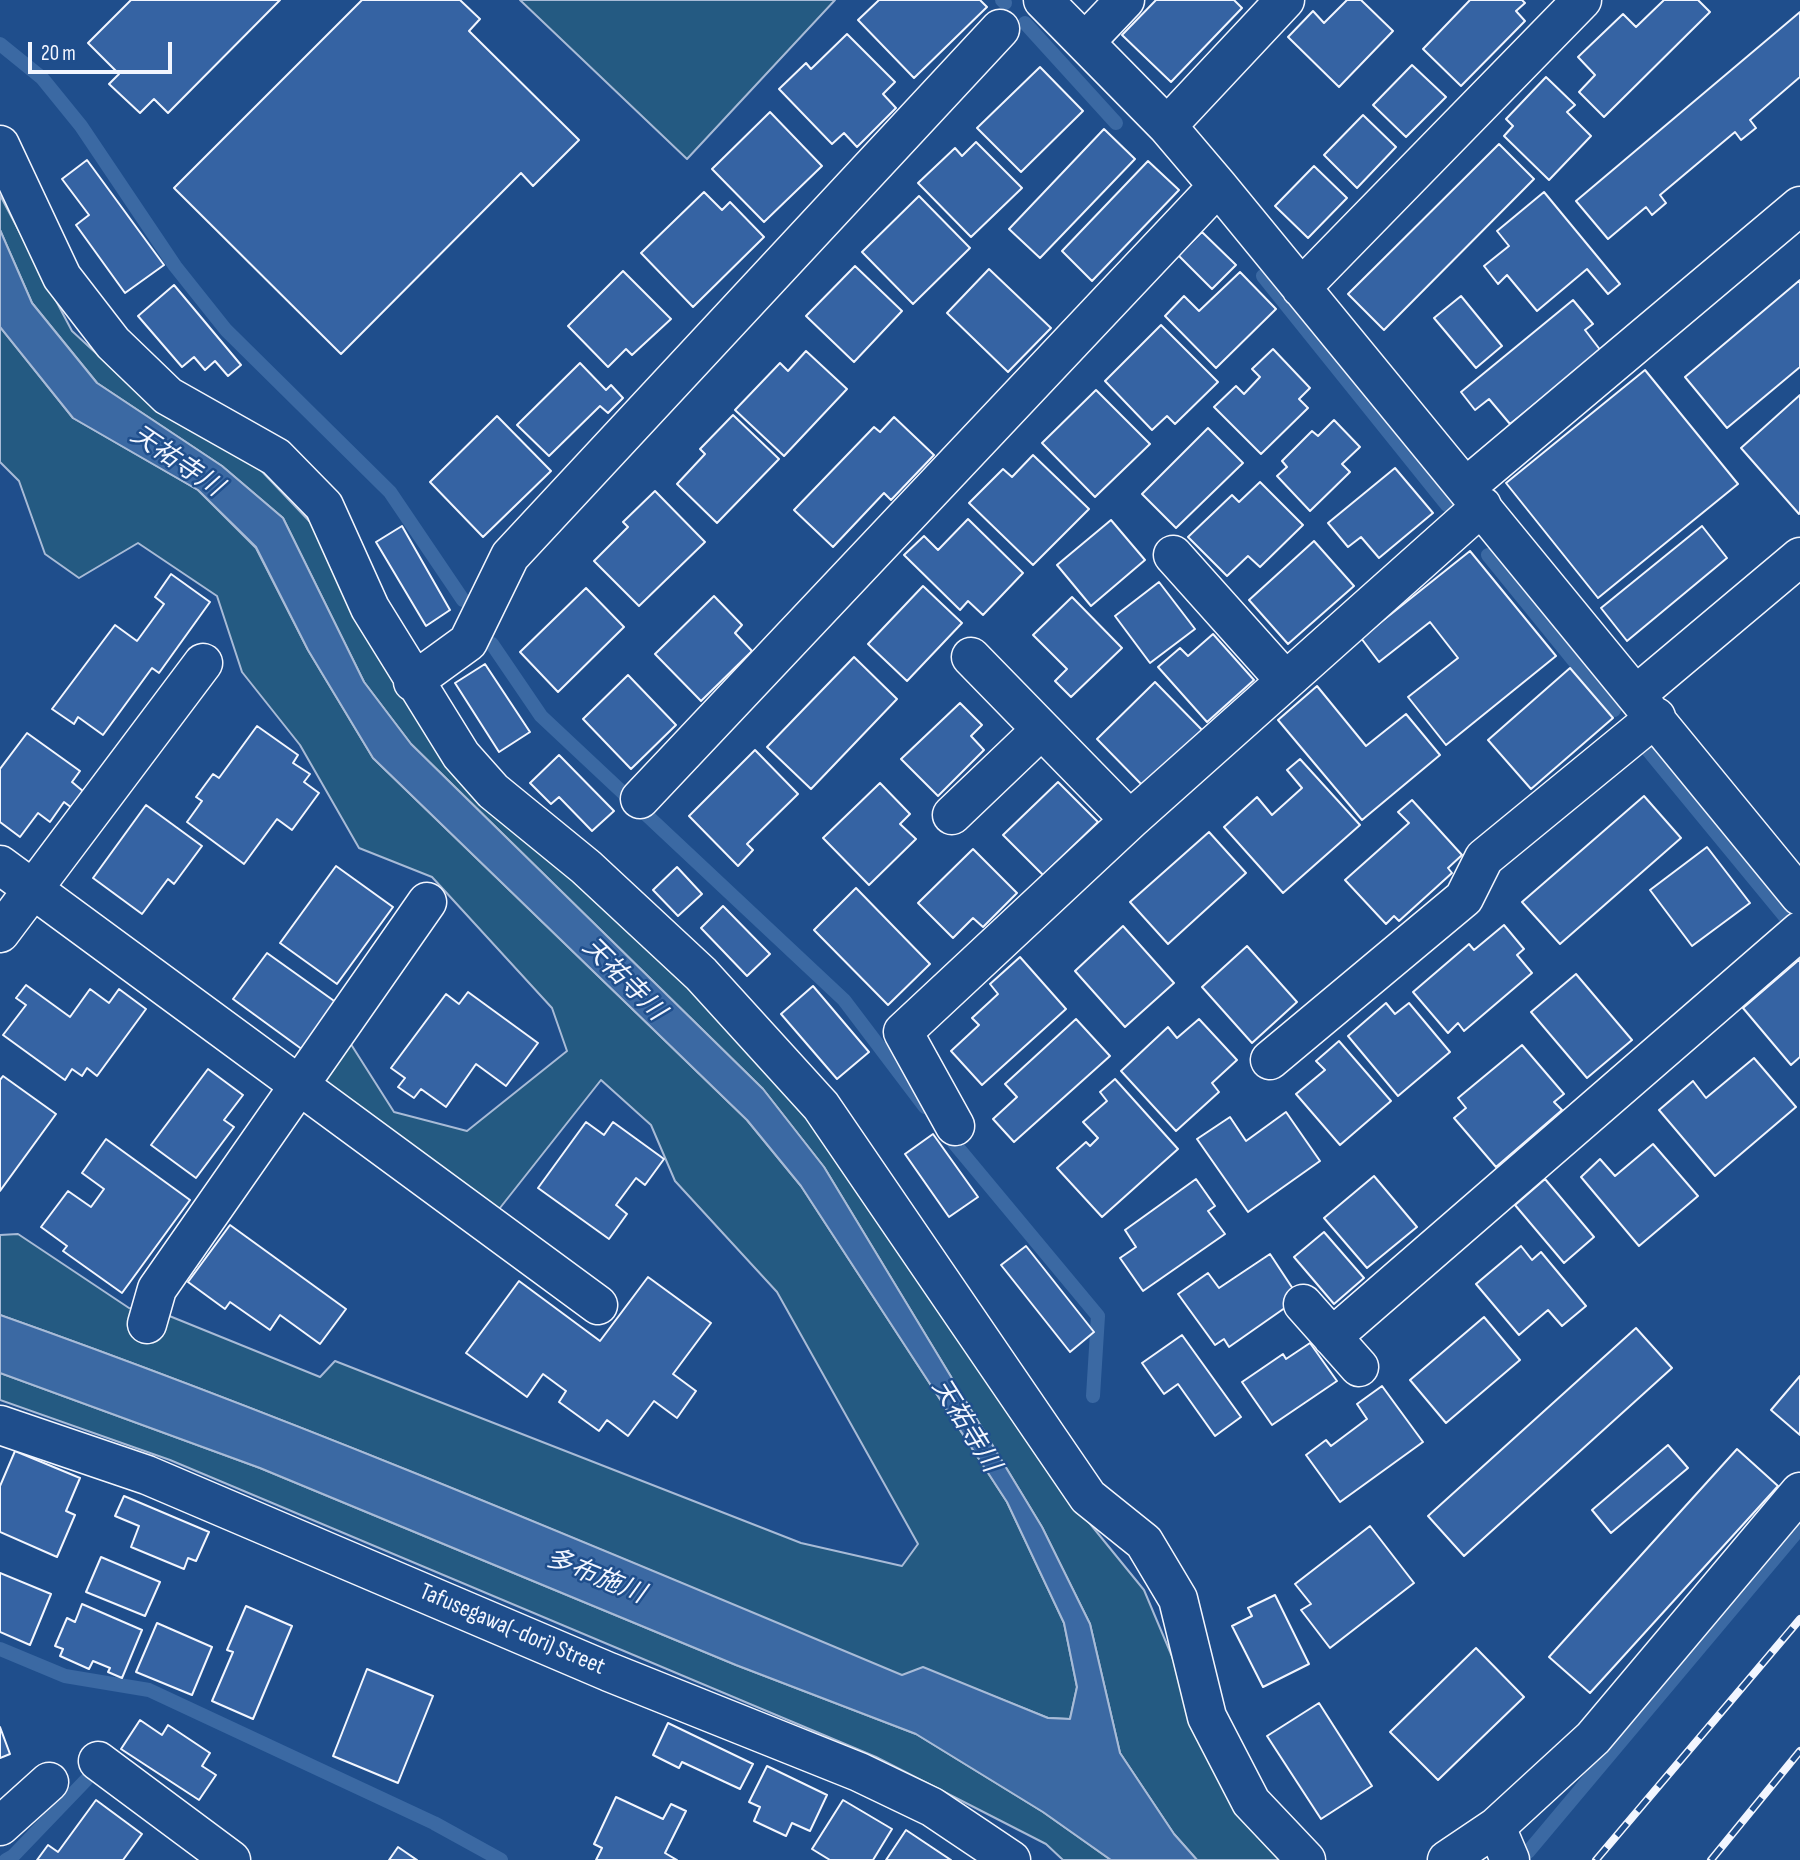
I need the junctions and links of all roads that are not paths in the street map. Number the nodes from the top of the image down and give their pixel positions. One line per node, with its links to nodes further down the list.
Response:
1 (1043, 0): 6 (street)
2 (1125, 0): 6 (street)
3 (1285, 0): 7 (street)
4 (1581, 0): 11 (street)
5 (1000, 29): 18 (street)
6 (1085, 42): 7 (street)
7 (1167, 126): 9 (street)
8 (0, 145): 18 (street)
9 (1217, 186): 11 (street); 21 (street)
10 (1800, 206): 12 (street)
11 (1301, 288): 12 (street)
12 (1474, 497): 17 (street); 19 (street)
13 (1173, 555): 17 (street)
14 (1800, 557): 19 (street)
15 (971, 657): 20 (street)
16 (203, 663): 25 (street)
17 (1284, 679): 23 (street)
18 (413, 682): 46 (street)
19 (1647, 706): 26 (street); 30 (street)
20 (1041, 730): 22 (street); 23 (street)
21 (640, 799)
22 (952, 815)
23 (1129, 820): 32 (street)
24 (0, 866): 25 (street)
25 (32, 889): 29 (street); 31 (street)
26 (1800, 896)
27 (427, 902): 31 (street)
28 (1800, 930): 36 (street)
29 (0, 933)
30 (1270, 1060)
31 (300, 1084): 34 (street); 35 (street)
32 (955, 1126)
33 (1303, 1304): 36 (street)
34 (598, 1305)
35 (147, 1324)
36 (1332, 1337): 37 (street)
37 (1359, 1367)
38 (0, 1425): 44 (street, Tafusegawa(-dori) Street)
39 (1800, 1492): 43 (street)
40 (98, 1761): 45 (street)
41 (49, 1782): 42 (street)
42 (0, 1826)
43 (1503, 1843): 47 (street)
44 (1009, 1859)
45 (231, 1860)
46 (1306, 1860)
47 (1447, 1860)

